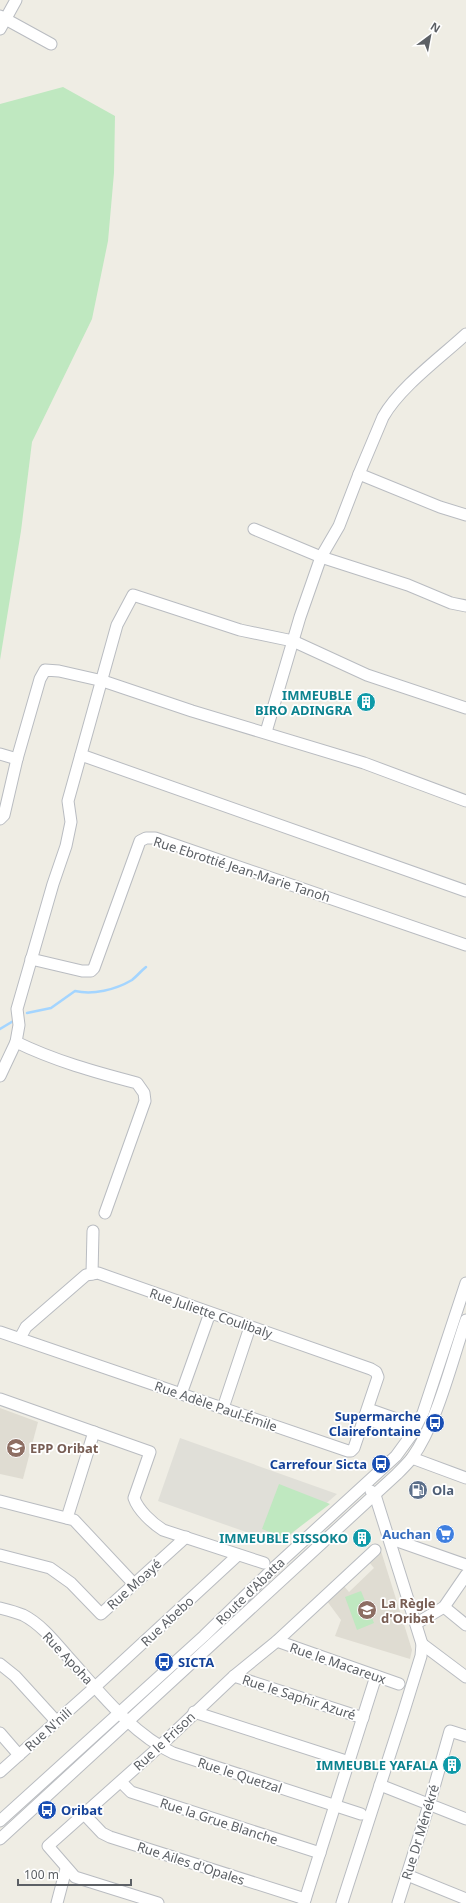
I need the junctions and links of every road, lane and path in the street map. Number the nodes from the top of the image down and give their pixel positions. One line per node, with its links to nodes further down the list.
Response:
1 (16, 0): 2 (street)
2 (2, 21): 3 (street)
3 (51, 44)
4 (466, 334): 5 (street)
5 (359, 474): 6 (street); 8 (street)
6 (466, 515)
7 (254, 529): 8 (street)
8 (321, 557): 9 (street); 10 (street)
9 (466, 606)
10 (293, 641): 11 (street); 12 (street); 13 (street)
11 (103, 681): 13 (street); 15 (street); 16 (street)
12 (466, 708)
13 (266, 732): 17 (street)
14 (0, 754): 16 (street)
15 (81, 755): 19 (street); 21 (street)
16 (17, 759): 18 (street)
17 (466, 800)
18 (0, 819)
19 (466, 891)
20 (466, 946): 21 (street, Rue Ebrottié Jean-Marie Tanoh)
21 (31, 959): 22 (street)
22 (16, 1042): 23 (street); 24 (street)
23 (0, 1076)
24 (105, 1213)
25 (93, 1231): 26 (street)
26 (92, 1274): 28 (street, Rue Juliette Coulibaly); 32 (street)
27 (466, 1283): 37 (street, Route d'Abatta)
28 (210, 1313): 30 (street, Rue Juliette Coulibaly); 33 (street)
29 (466, 1320): 39 (street, Route d'Abatta)
30 (250, 1327): 35 (street); 36 (street, Rue Juliette Coulibaly)
31 (0, 1332): 32 (street, Rue Adèle Paul-Émile)
32 (20, 1338): 33 (street, Rue Adèle Paul-Émile)
33 (182, 1394): 35 (street, Rue Adèle Paul-Émile)
34 (0, 1399): 38 (street)
35 (223, 1408): 36 (street, Rue Adèle Paul-Émile)
36 (366, 1413): 37 (street)
37 (414, 1430): 41 (street, Route d'Abatta)
38 (94, 1432): 44 (street); 45 (street)
39 (412, 1458): 40 (street); 42 (street, Route d'Abatta)
40 (466, 1478)
41 (366, 1485): 42 (street); 67 (street, Route d'Abatta)
42 (375, 1495): 46 (street); 67 (street, Route d'Abatta)
43 (0, 1501): 44 (street)
44 (67, 1518): 53 (street)
45 (186, 1537): 49 (street); 53 (street, Rue Moayé)
46 (390, 1538): 51 (street); 56 (street)
47 (376, 1550): 58 (street, Rue le Frison)
48 (0, 1555): 53 (street, Rue Moayé)
49 (238, 1555): 50 (street); 65 (street, Rue Abebo)
50 (264, 1563)
51 (466, 1566)
52 (466, 1575): 54 (street)
53 (134, 1584)
54 (444, 1607): 56 (street); 57 (street)
55 (0, 1608): 65 (street, Rue Apoha)
56 (417, 1623): 59 (street)
57 (466, 1625)
58 (277, 1641): 61 (street, Rue le Frison); 62 (street, Rue le Macareux)
59 (422, 1644): 63 (street); 77 (street)
60 (0, 1664): 69 (street)
61 (234, 1676): 66 (street, Rue le Frison); 68 (street, Rue le Saphir Azuré)
62 (376, 1676): 64 (street, Rue le Macareux); 68 (street)
63 (466, 1677)
64 (400, 1684)
65 (95, 1687): 67 (street, Rue Apoha); 69 (street, Rue N'nili)
66 (194, 1712): 72 (street, Rue le Frison); 74 (street)
67 (124, 1716): 72 (street, Rue le Quetzal); 83 (street, Route d'Abatta); 84 (street, Route d'Abatta)
68 (363, 1718): 74 (street)
69 (56, 1721): 73 (street, Rue N'nili)
70 (0, 1733): 73 (street)
71 (466, 1736): 78 (street, Rue Dr Ménékré)
72 (159, 1747): 76 (street, Rue le Frison); 79 (street, Rue le Quetzal)
73 (19, 1755): 75 (street, Rue N'nili)
74 (349, 1762): 79 (street)
75 (0, 1772)
76 (121, 1782): 80 (street, Rue le Frison); 85 (street, Rue la Grue Blanche)
77 (380, 1785): 78 (street); 92 (street)
78 (429, 1805): 82 (street); 87 (street, Rue Dr Ménékré)
79 (336, 1806): 81 (street, Rue le Quetzal); 85 (street)
80 (84, 1814): 86 (street, Rue le Frison); 89 (street, Rue Ailes d'Opales)
81 (361, 1814)
82 (466, 1819)
83 (0, 1820)
84 (0, 1839)
85 (320, 1853): 89 (street)
86 (66, 1868): 90 (street); 91 (street, Rue le Frison)
87 (407, 1875): 88 (street); 93 (street, Rue Dr Ménékré)
88 (466, 1899)
89 (305, 1901)
90 (57, 1903)
91 (158, 1903)
92 (342, 1903)
93 (398, 1903)

